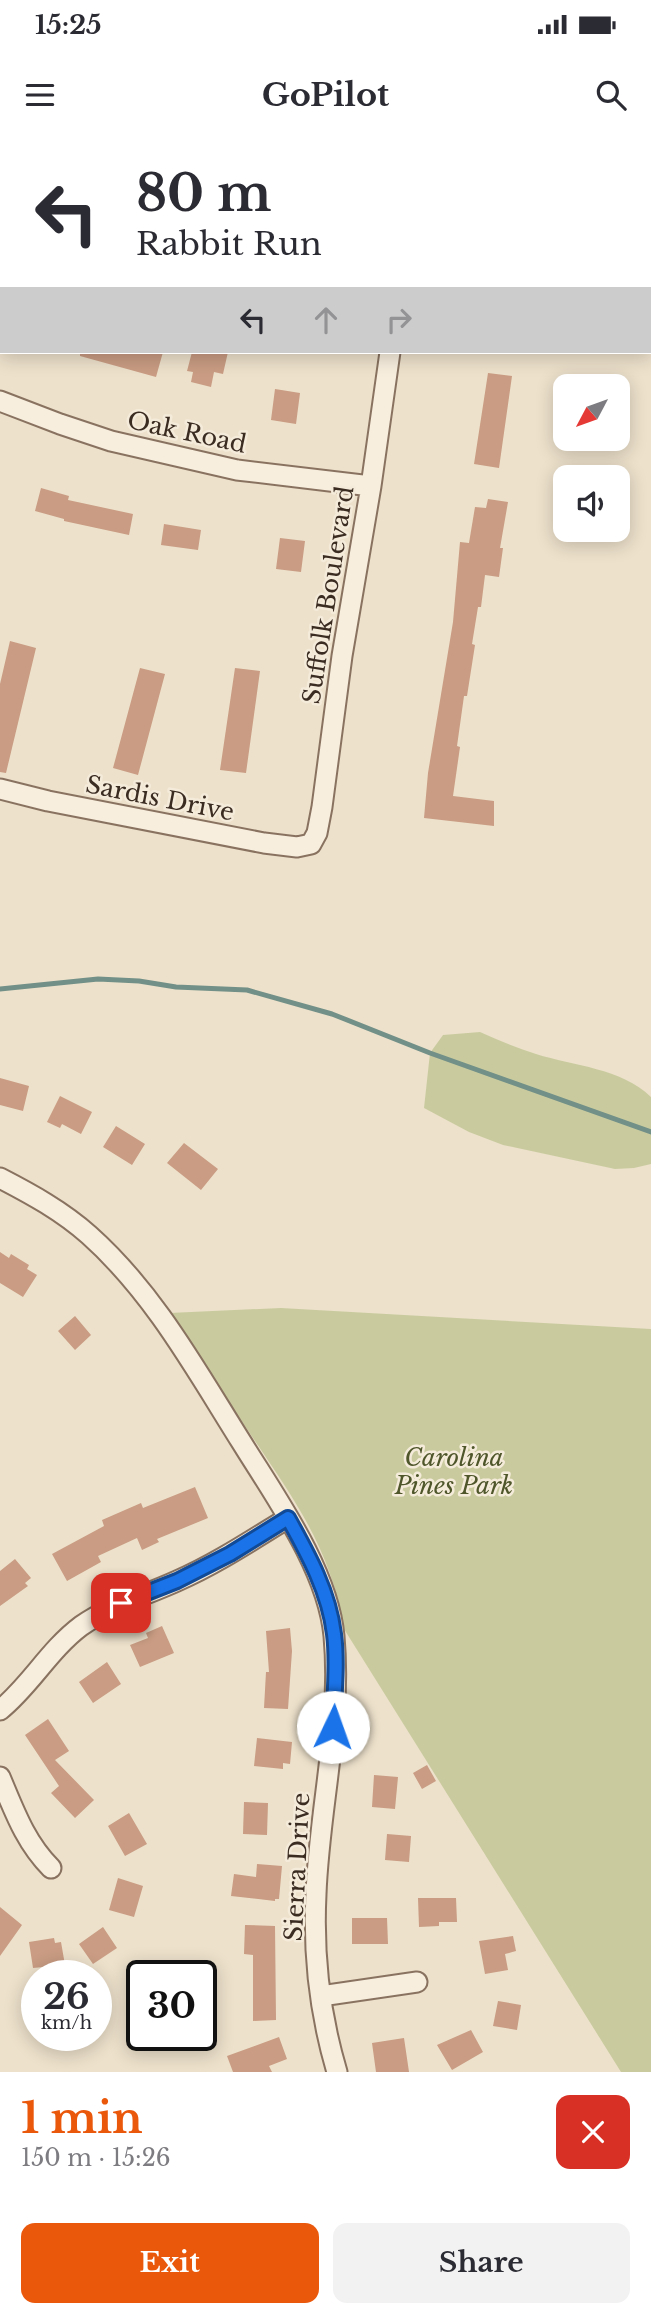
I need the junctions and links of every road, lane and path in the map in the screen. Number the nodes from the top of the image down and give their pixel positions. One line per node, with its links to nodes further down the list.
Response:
1 (390, 354): 3 (street, Suffolk Boulevard)
2 (0, 401): 3 (street, Oak Road)
3 (371, 486): 5 (street, Suffolk Boulevard)
4 (0, 789): 5 (street, Sardis Drive)
5 (311, 844)
6 (0, 1178): 7 (street, Sierra Drive)
7 (288, 1518): 8 (street); 12 (street, Sierra Drive)
8 (0, 1710)
9 (0, 1777): 10 (street)
10 (51, 1868)
11 (417, 1982): 12 (street)
12 (321, 1996): 13 (street, Sierra Drive)
13 (337, 2072)

